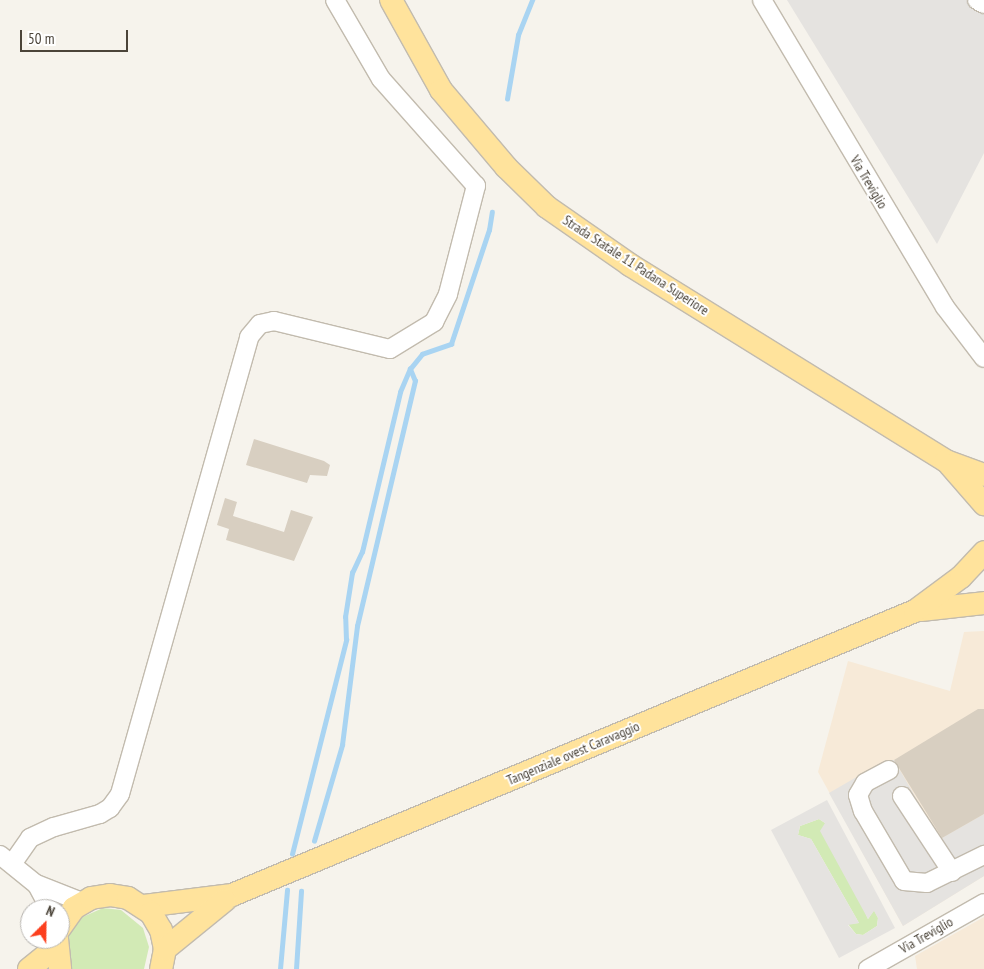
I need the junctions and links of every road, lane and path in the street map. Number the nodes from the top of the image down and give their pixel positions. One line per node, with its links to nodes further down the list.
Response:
1 (335, 0): 16 (street)
2 (391, 0): 7 (main road, Strada Statale 11 Padana Superiore)
3 (762, 0): 6 (street, Via Treviglio)
4 (977, 0): 5 (street)
5 (984, 4)
6 (984, 358)
7 (946, 461): 8 (main road, Strada Statale 11 Padana Superiore); 9 (main road, Strada Statale 11 Padana Superiore)
8 (984, 475)
9 (984, 504)
10 (984, 552): 12 (main road, Tangenziale ovest Caravaggio)
11 (984, 603): 12 (main road, Tangenziale ovest Caravaggio)
12 (915, 611): 19 (main road, Tangenziale ovest Caravaggio)
13 (889, 770): 17 (street)
14 (902, 796): 17 (street)
15 (984, 856): 17 (street)
16 (6, 859): 18 (street)
17 (952, 872)
18 (36, 884): 20 (street); 21 (street)
19 (232, 896): 23 (main road, Tangenziale ovest Caravaggio); 28 (main road, Tangenziale ovest Caravaggio)
20 (44, 899)
21 (82, 902): 23 (main road, Tangenziale ovest Caravaggio); 24 (main road)
22 (984, 903): 27 (street, Via Treviglio)
23 (144, 906): 28 (main road, Tangenziale ovest Caravaggio)
24 (70, 919)
25 (47, 949): 29 (main road)
26 (58, 949): 30 (main road)
27 (896, 962): 31 (street, Via Treviglio)
28 (162, 964)
29 (29, 969)
30 (60, 969)
31 (868, 969)

